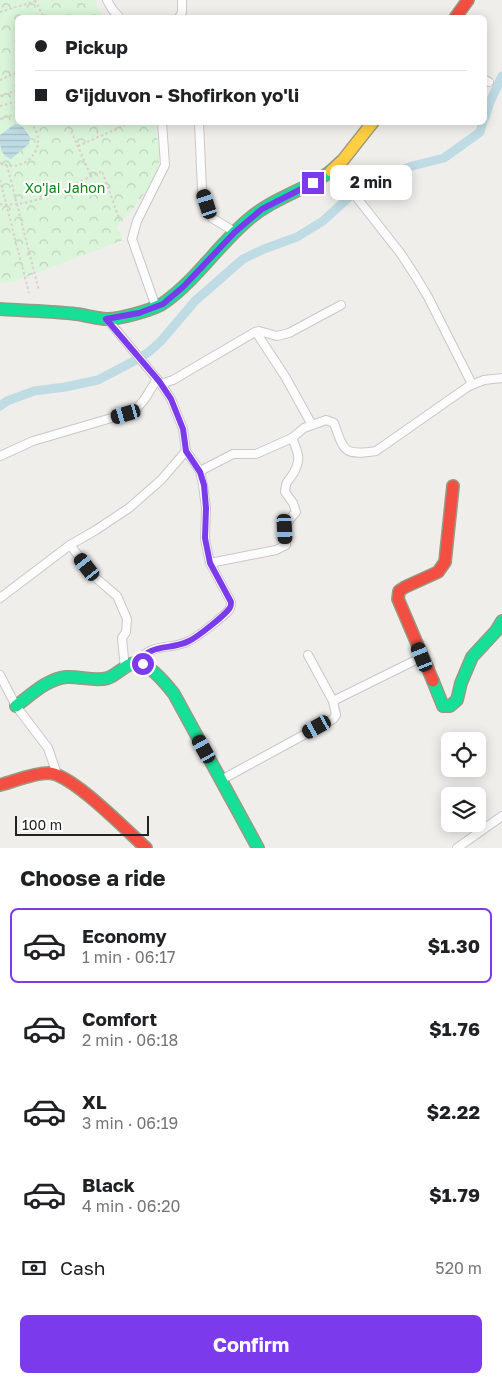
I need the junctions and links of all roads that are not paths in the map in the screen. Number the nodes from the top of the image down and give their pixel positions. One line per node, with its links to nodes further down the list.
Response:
1 (107, 0): 4 (street)
2 (182, 0): 5 (street)
3 (468, 0): 6 (street)
4 (117, 15)
5 (180, 15)
6 (457, 15)
7 (162, 125): 13 (street)
8 (198, 125): 11 (street)
9 (371, 125): 10 (street)
10 (330, 172): 11 (street); 19 (street)
11 (235, 232): 13 (street)
12 (342, 305): 16 (street)
13 (156, 307): 15 (street)
14 (0, 309): 15 (street)
15 (106, 319): 18 (street)
16 (256, 332): 18 (street); 20 (street)
17 (502, 378): 19 (street)
18 (159, 381): 22 (street); 23 (street)
19 (472, 384): 20 (street)
20 (312, 425): 21 (street)
21 (292, 438): 24 (street); 27 (street)
22 (186, 451): 24 (street); 26 (street)
23 (0, 456)
24 (200, 472): 27 (street)
25 (453, 486): 31 (street)
26 (70, 545): 28 (street); 33 (street)
27 (210, 563): 32 (street)
28 (0, 598)
29 (502, 621): 31 (street)
30 (308, 655): 35 (street)
31 (422, 657): 35 (street)
32 (136, 663): 33 (street); 38 (street)
33 (125, 668): 36 (street)
34 (0, 675): 36 (street)
35 (334, 701): 38 (street)
36 (16, 706): 37 (street)
37 (57, 774): 39 (street); 41 (street)
38 (221, 780): 42 (street)
39 (0, 785)
40 (502, 816): 43 (street)
41 (146, 848)
42 (258, 848)
43 (457, 848)

